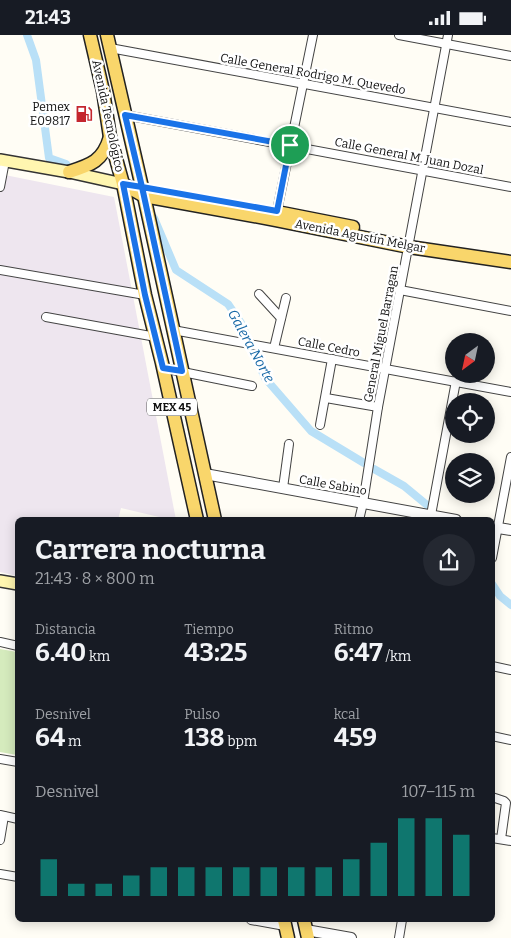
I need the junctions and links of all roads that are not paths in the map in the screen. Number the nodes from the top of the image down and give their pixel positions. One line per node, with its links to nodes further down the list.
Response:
1 (90, 35): 13 (main road, Avenida Tecnológico / MEX 45)
2 (107, 35): 7 (main road, Avenida Tecnológico / MEX 45)
3 (313, 35): 9 (street)
4 (399, 35): 6 (street)
5 (448, 35): 6 (street, General Miguel Barragan)
6 (447, 44): 8 (street); 10 (street, General Miguel Barragan)
7 (110, 48): 9 (street, Calle General Rodrigo M. Quevedo); 11 (main road, Avenida Tecnológico / MEX 45)
8 (511, 56)
9 (303, 84): 10 (street, Calle General Rodrigo M. Quevedo); 14 (street)
10 (435, 108): 12 (street, Calle General Rodrigo M. Quevedo); 16 (street, General Miguel Barragan)
11 (125, 115): 14 (street, Calle General M. Juan Dozal); 21 (main road, Avenida Tecnológico / MEX 45)
12 (511, 122)
13 (110, 137): 17 (main road); 18 (main road, Avenida Tecnológico / MEX 45)
14 (290, 145): 16 (street, Calle General M. Juan Dozal); 23 (street)
15 (3, 160): 17 (main road, Avenida Agustín Melgar); 19 (street)
16 (423, 170): 20 (street, Calle General M. Juan Dozal); 25 (street, General Miguel Barragan)
17 (69, 172): 18 (main road, Avenida Agustín Melgar)
18 (123, 184): 21 (main road, Avenida Agustín Melgar); 31 (main road, Avenida Tecnológico / MEX 45)
19 (0, 187)
20 (511, 187)
21 (143, 191): 22 (main road, Avenida Agustín Melgar); 23 (main road, Avenida Agustín Melgar); 24 (main road, Avenida Tecnológico / MEX 45)
22 (162, 199): 24 (main road); 25 (main road, Avenida Agustín Melgar)
23 (277, 211): 25 (main road, Avenida Agustín Melgar)
24 (148, 215): 36 (main road, Avenida Tecnológico / MEX 45)
25 (410, 242): 26 (main road, Avenida Agustín Melgar); 27 (main road, Avenida Agustín Melgar); 29 (street, General Miguel Barragan)
26 (511, 253)
27 (511, 262)
28 (0, 270): 31 (street)
29 (400, 290): 33 (street); 41 (street, General Miguel Barragan)
30 (259, 294): 35 (street)
31 (145, 295): 37 (main road, Avenida Tecnológico / MEX 45)
32 (286, 298): 35 (street)
33 (511, 311)
34 (46, 317): 37 (street)
35 (281, 318): 38 (street)
36 (173, 329): 38 (street, Calle Cedro); 42 (main road, Avenida Tecnológico / MEX 45)
37 (156, 337): 40 (main road, Avenida Tecnológico / MEX 45)
38 (274, 348): 39 (street, Calle Cedro)
39 (332, 359): 41 (street, Calle Cedro); 48 (street)
40 (163, 368): 42 (street); 57 (main road, Avenida Tecnológico / MEX 45)
41 (386, 369): 43 (street, Calle Cedro); 49 (street, General Miguel Barragan)
42 (182, 371): 46 (street); 53 (main road, Avenida Tecnológico / MEX 45)
43 (445, 379)
44 (456, 383): 56 (street)
45 (467, 383): 47 (street, Calle Cedro)
46 (252, 386)
47 (511, 391)
48 (326, 397): 49 (street); 50 (street)
49 (378, 407): 55 (street, General Miguel Barragan)
50 (320, 425)
51 (290, 444): 54 (street)
52 (511, 457): 61 (street)
53 (205, 474): 54 (street, Calle Sabino); 58 (main road, Avenida Tecnológico / MEX 45)
54 (282, 488): 55 (street, Calle Sabino)
55 (364, 503): 56 (street, Calle Sabino); 59 (street, General Miguel Barragan)
56 (431, 515): 60 (street, Calle Sabino)
57 (196, 517)
58 (214, 517)
59 (360, 517)
60 (441, 517)
61 (495, 527): 62 (street)
62 (511, 530)
63 (0, 581): 64 (main road)
64 (15, 584)
65 (0, 642): 66 (street)
66 (15, 645)
67 (495, 667): 68 (street)
68 (511, 670)
69 (495, 736): 70 (street)
70 (511, 740)
71 (0, 759): 72 (street)
72 (15, 762)
73 (495, 798): 77 (street)
74 (2, 816): 75 (street); 78 (street)
75 (15, 819)
76 (495, 838): 77 (street)
77 (502, 839): 79 (street)
78 (0, 840)
79 (511, 841)
80 (0, 874): 81 (street)
81 (15, 876)
82 (260, 922): 84 (street)
83 (402, 922): 87 (street)
84 (286, 928)
85 (306, 929): 86 (street)
86 (351, 938)
87 (399, 938)

